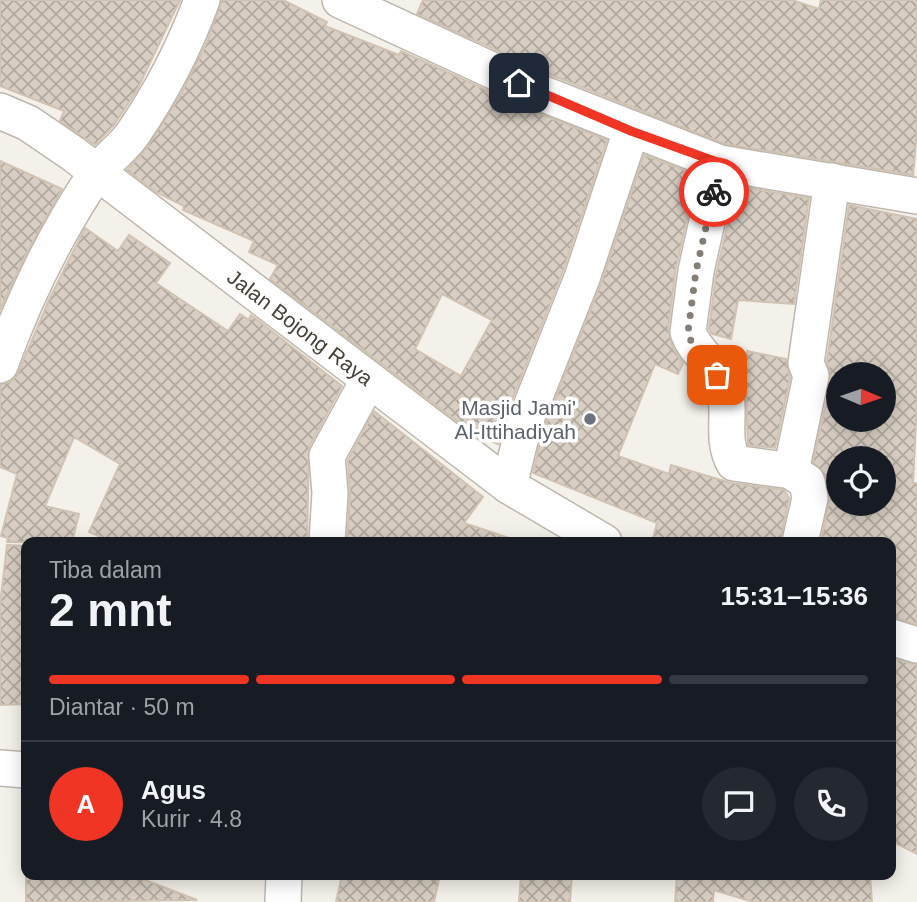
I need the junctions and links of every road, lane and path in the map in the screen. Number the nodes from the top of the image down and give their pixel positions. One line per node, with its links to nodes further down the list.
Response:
1 (202, 0): 6 (street)
2 (340, 0): 4 (street)
3 (0, 111): 6 (street, Jalan Bojong Raya)
4 (631, 131): 5 (street); 13 (street)
5 (720, 163): 7 (street); 12 (street)
6 (96, 174): 9 (street); 11 (street, Jalan Bojong Raya)
7 (832, 181): 8 (street); 12 (street)
8 (917, 196)
9 (10, 304): 10 (street)
10 (0, 365)
11 (368, 381): 13 (street, Jalan Bojong Raya); 14 (street)
12 (791, 471): 16 (street)
13 (509, 485): 15 (street, Jalan Bojong Raya)
14 (327, 537)
15 (596, 537)
16 (801, 537)
17 (896, 639): 18 (street)
18 (917, 645)
19 (0, 768): 20 (street)
20 (21, 770)

